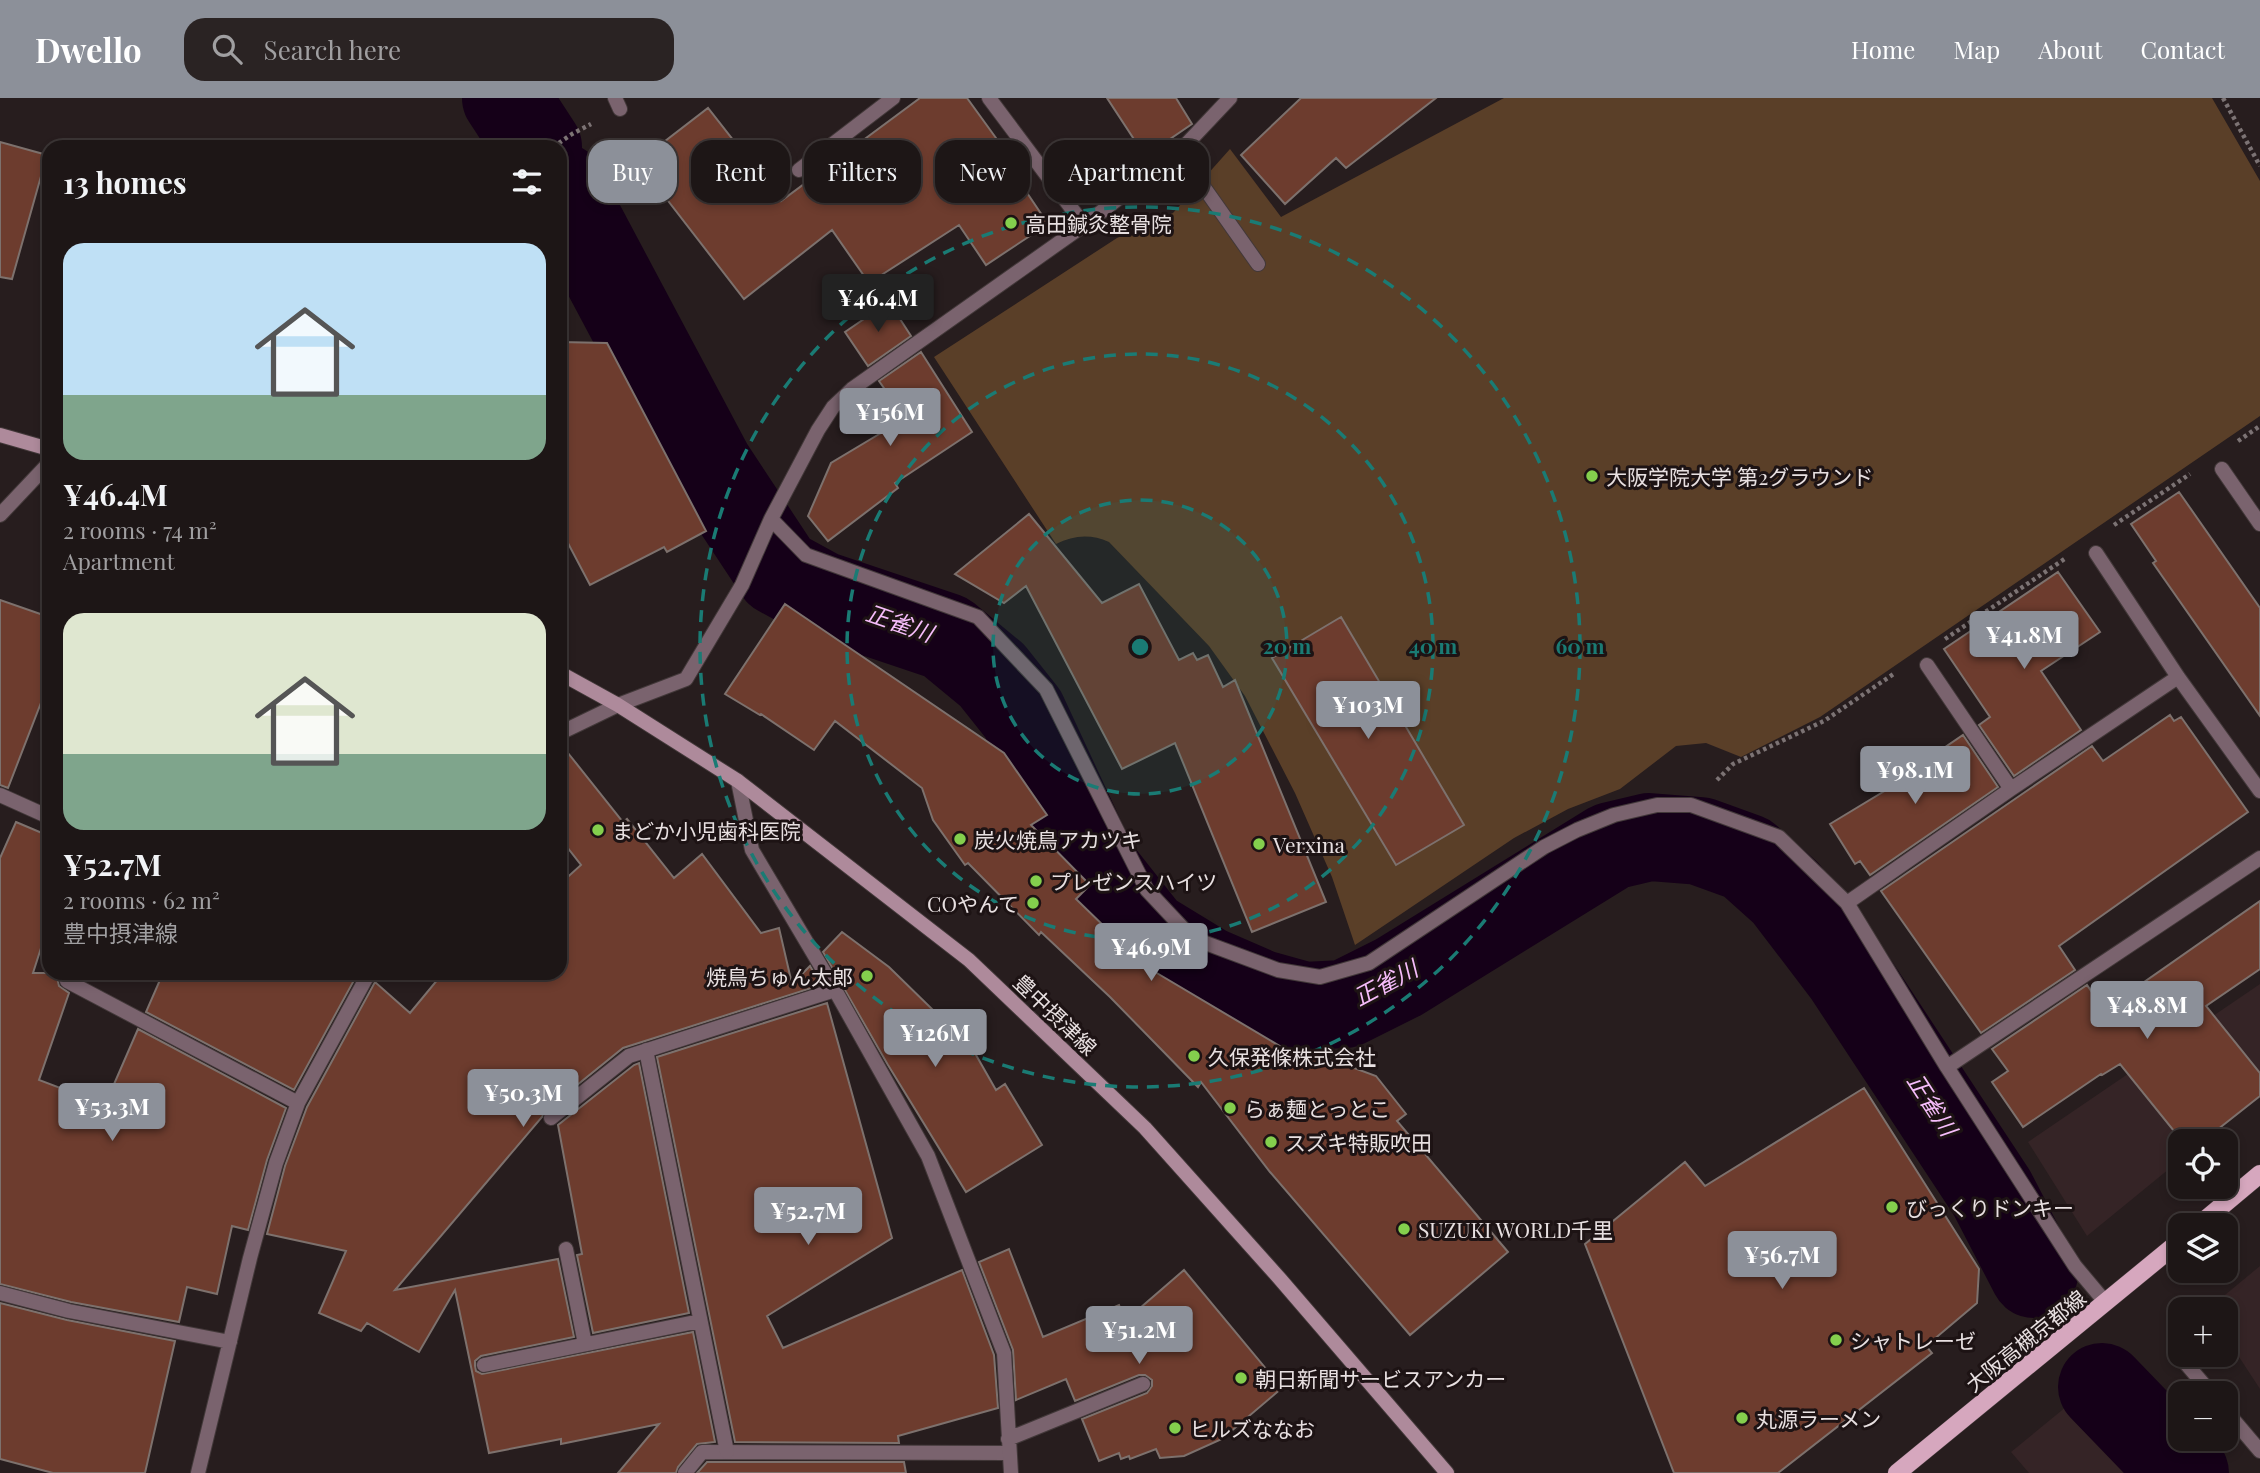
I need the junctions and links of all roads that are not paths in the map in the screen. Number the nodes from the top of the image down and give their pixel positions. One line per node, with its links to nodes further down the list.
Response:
1 (893, 98): 5 (street)
2 (989, 98): 8 (street)
3 (1230, 98): 4 (street)
4 (1190, 140)
5 (799, 170)
6 (1209, 195): 9 (street)
7 (1113, 203): 8 (street)
8 (1084, 225): 15 (street)
9 (1258, 264)
10 (0, 435): 11 (main road)
11 (42, 447)
12 (2222, 469): 16 (street)
13 (42, 470): 14 (street)
14 (0, 515)
15 (771, 519): 21 (street); 29 (street)
16 (2260, 524)
17 (2096, 553): 20 (street)
18 (1927, 665): 24 (street)
19 (567, 677): 21 (main road, 豊中摂津線)
20 (2178, 677): 24 (street); 25 (street)
21 (618, 705): 22 (street); 23 (main road, 豊中摂津線)
22 (567, 730)
23 (738, 781): 32 (street); 57 (main road, 豊中摂津線)
24 (2011, 789): 29 (street)
25 (2260, 791)
26 (0, 795): 27 (street)
27 (42, 814)
28 (2260, 858): 34 (street)
29 (1847, 903): 34 (street)
30 (67, 980): 35 (street)
31 (365, 980): 35 (street)
32 (835, 990): 33 (street); 51 (street)
33 (646, 1050): 36 (street); 43 (street)
34 (1947, 1067): 42 (street)
35 (298, 1103): 44 (street)
36 (551, 1118)
37 (2260, 1174): 38 (main road)
38 (2213, 1213)
39 (565, 1249): 45 (street)
40 (2168, 1251): 42 (main road, 大阪高槻京都線)
41 (0, 1293): 44 (street)
42 (2106, 1303): 58 (main road, 大阪高槻京都線)
43 (700, 1321): 45 (street); 53 (street)
44 (230, 1342): 54 (street)
45 (585, 1345): 46 (street)
46 (484, 1365)
47 (2189, 1367): 48 (street)
48 (2201, 1381)
49 (1143, 1384): 51 (street)
50 (2238, 1425): 52 (street)
51 (1008, 1446): 53 (street); 56 (street)
52 (2260, 1451)
53 (727, 1452): 55 (street)
54 (198, 1473)
55 (685, 1473)
56 (1011, 1473)
57 (1447, 1473)
58 (1897, 1473)

